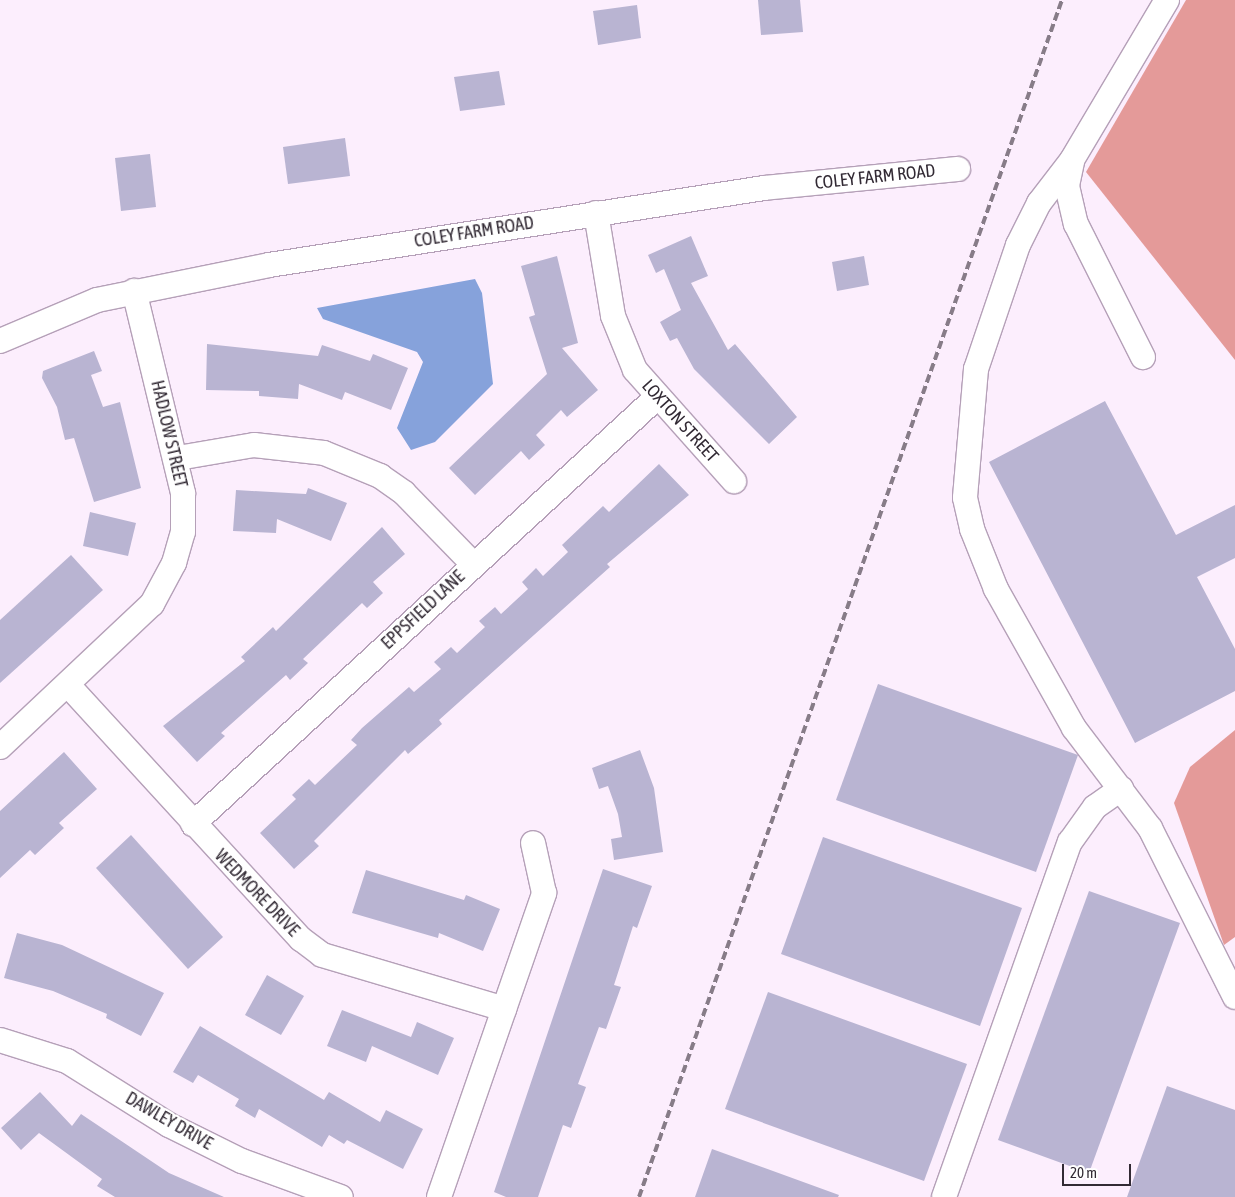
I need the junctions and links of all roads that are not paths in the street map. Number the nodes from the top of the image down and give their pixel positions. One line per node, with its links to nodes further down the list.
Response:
1 (1167, 0): 2 (street)
2 (1072, 160): 7 (street); 14 (street)
3 (958, 169): 4 (street, COLEY FARM ROAD)
4 (596, 213): 5 (street, COLEY FARM ROAD); 8 (street, LOXTON STREET)
5 (134, 291): 6 (street, COLEY FARM ROAD); 9 (street, HADLOW STREET)
6 (0, 341)
7 (1143, 357)
8 (656, 398): 10 (street, LOXTON STREET); 11 (street, EPPSFIELD LANE)
9 (178, 458): 11 (street); 12 (street, HADLOW STREET)
10 (734, 481)
11 (473, 564): 15 (street, EPPSFIELD LANE)
12 (68, 685): 13 (street, HADLOW STREET); 15 (street, WEDMORE DRIVE)
13 (0, 747)
14 (1121, 789): 17 (street); 22 (street)
15 (192, 824): 18 (street, WEDMORE DRIVE)
16 (533, 843): 18 (street)
17 (1235, 997)
18 (504, 1009): 21 (street)
19 (0, 1040): 20 (street, DAWLEY DRIVE)
20 (341, 1197)
21 (439, 1197)
22 (944, 1197)

